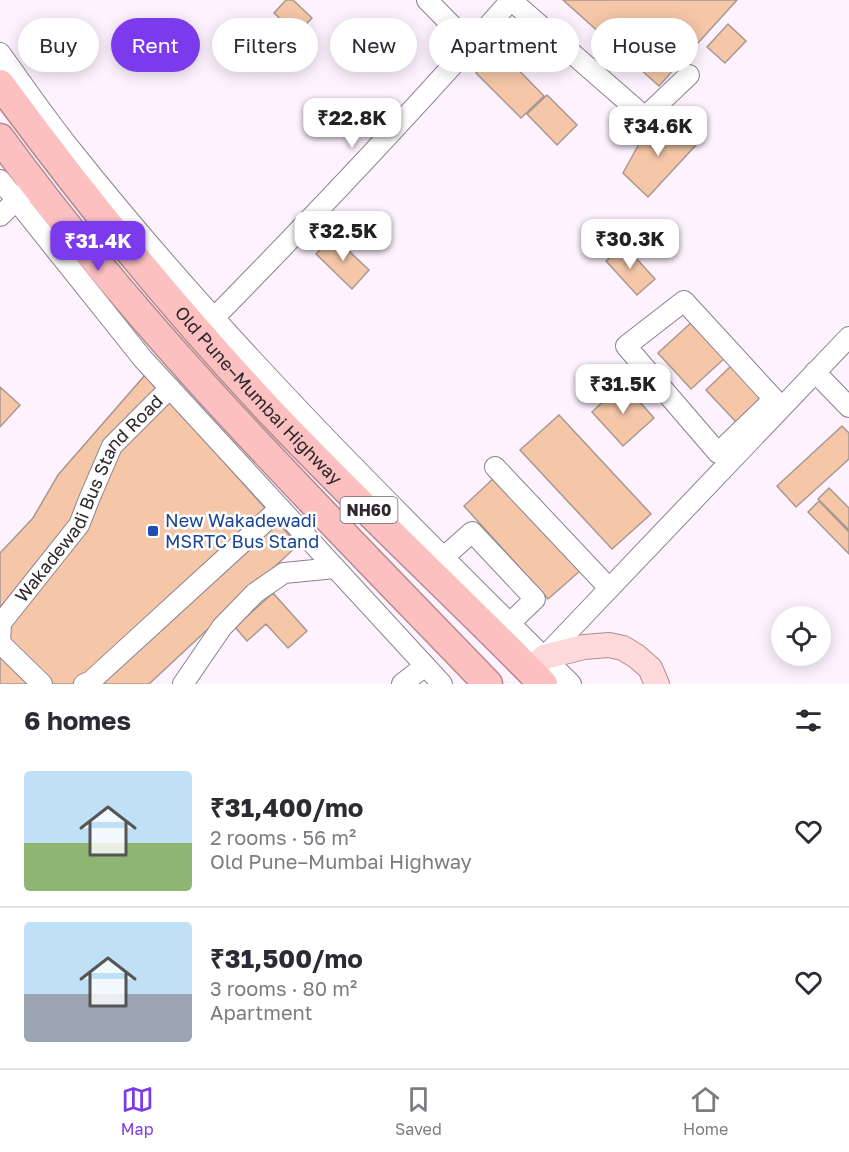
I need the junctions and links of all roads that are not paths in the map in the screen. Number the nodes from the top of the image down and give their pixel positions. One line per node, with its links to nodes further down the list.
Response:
1 (427, 0): 3 (street)
2 (511, 0): 4 (street); 7 (street)
3 (445, 18)
4 (495, 18)
5 (0, 53): 13 (street)
6 (447, 72): 13 (street)
7 (689, 75)
8 (0, 84): 27 (highway, Old Pune–Mumbai Highway / NH60)
9 (0, 138): 11 (highway, Old Pune–Mumbai Highway / NH60)
10 (0, 180): 11 (street)
11 (25, 192): 12 (street); 16 (street); 33 (highway, Old Pune–Mumbai Highway / NH60)
12 (0, 216)
13 (214, 318): 21 (street)
14 (849, 337): 15 (street)
15 (815, 372): 17 (street); 18 (street)
16 (170, 388): 20 (street); 25 (street, Wakadewadi Bus Stand Road)
17 (778, 403): 17 (street); 23 (street)
18 (849, 406)
19 (495, 466): 23 (street)
20 (280, 508): 22 (street); 29 (street)
21 (444, 557): 24 (street); 24 (street)
22 (335, 568): 26 (street); 30 (street)
23 (609, 588): 27 (street)
24 (510, 623): 27 (street)
25 (0, 643): 28 (street, Wakadewadi Bus Stand Road)
26 (425, 666): 31 (street); 32 (street)
27 (539, 671): 34 (street); 35 (main road)
28 (42, 684)
29 (84, 684)
30 (183, 684)
31 (402, 684)
32 (442, 684)
33 (488, 684)
34 (571, 684)
35 (657, 684)

